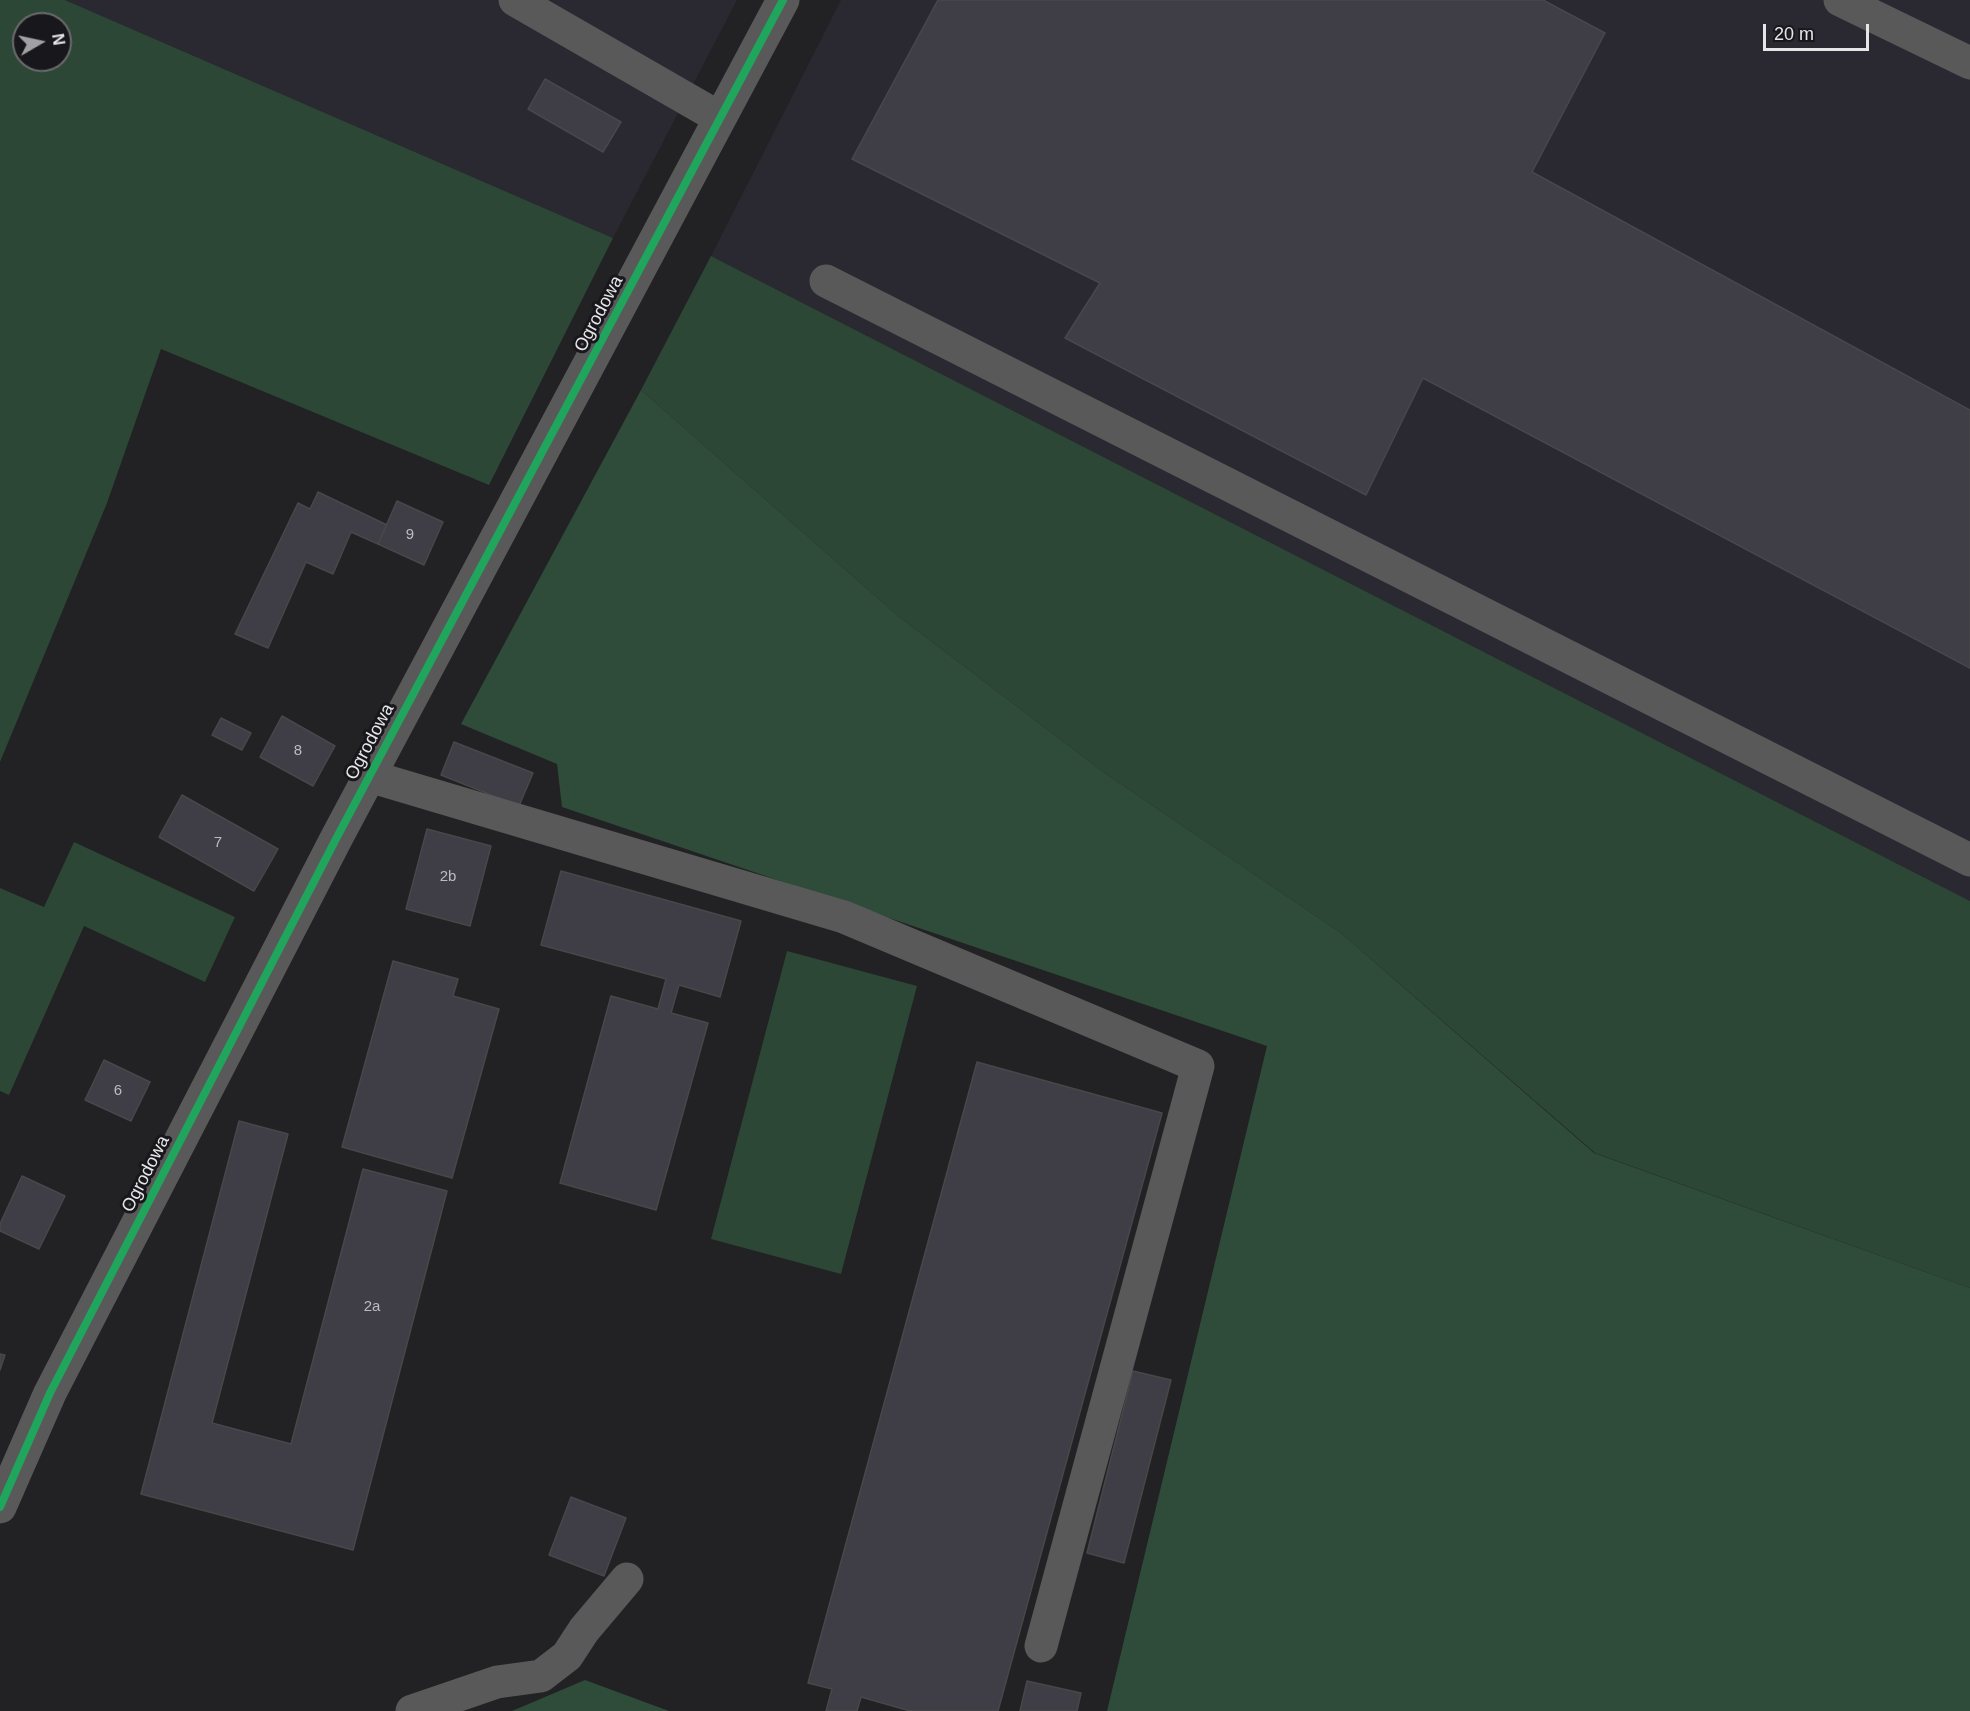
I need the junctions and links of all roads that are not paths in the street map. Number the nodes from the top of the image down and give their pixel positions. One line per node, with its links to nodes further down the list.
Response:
1 (515, 0): 5 (street)
2 (783, 0): 5 (street, Ogrodowa)
3 (1840, 0): 4 (street)
4 (1970, 63)
5 (720, 118): 7 (street, Ogrodowa)
6 (826, 281): 8 (street)
7 (369, 776): 9 (street, Ogrodowa); 11 (street)
8 (1970, 860)
9 (0, 1507)
10 (627, 1579): 12 (street)
11 (1041, 1646)
12 (412, 1711)

